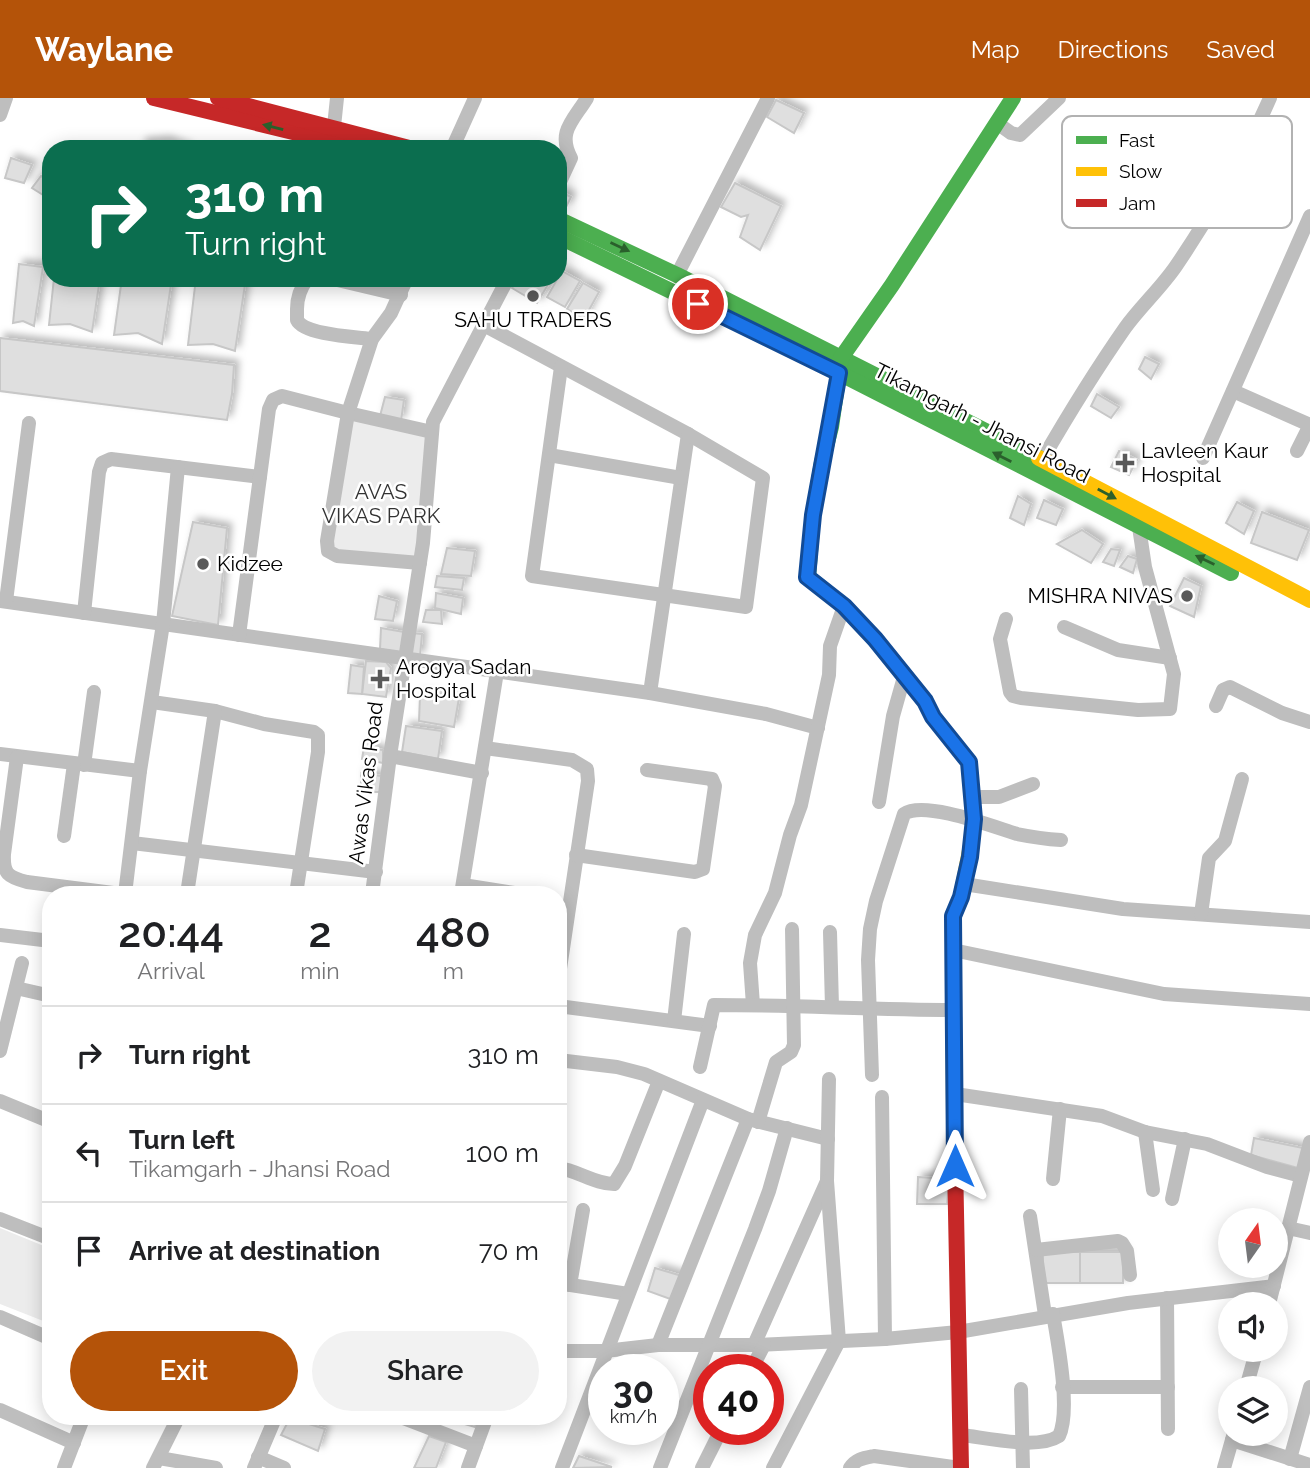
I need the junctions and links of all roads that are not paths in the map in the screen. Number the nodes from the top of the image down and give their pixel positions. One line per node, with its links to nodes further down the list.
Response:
1 (6, 98): 11 (street)
2 (154, 98): 14 (street, one-way to 2)
3 (218, 98): 14 (street)
4 (337, 98): 14 (street)
5 (475, 98): 17 (street)
6 (587, 98): 18 (street)
7 (768, 98): 25 (street)
8 (1013, 98): 13 (street)
9 (1059, 98): 13 (street)
10 (1270, 98): 12 (street)
11 (0, 115)
12 (1262, 116)
13 (998, 122): 33 (street)
14 (333, 134): 15 (street); 16 (street)
15 (345, 140)
16 (365, 140)
17 (456, 140)
18 (564, 140)
19 (567, 148): 20 (street)
20 (567, 167)
21 (1310, 216): 35 (street)
22 (567, 223): 25 (street, one-way to 25)
23 (1199, 228): 43 (street)
24 (567, 240): 33 (street, Tikamgarh - Jhansi Road)
25 (677, 275): 33 (street)
26 (302, 287): 32 (street)
27 (367, 287): 30 (street)
28 (404, 287): 30 (street)
29 (503, 287): 31 (street, Awas Vikas Road)
30 (401, 295): 32 (street)
31 (482, 324): 34 (street); 38 (street, Awas Vikas Road)
32 (372, 339): 36 (street)
33 (840, 365): 43 (street); 47 (street, Tikamgarh - Jhansi Road, one-way to 33); 53 (street)
34 (561, 366): 39 (street); 41 (street)
35 (1233, 391): 40 (street); 42 (street)
36 (348, 413): 38 (street); 45 (street); 49 (street)
37 (29, 423): 51 (street)
38 (432, 432): 49 (street, Awas Vikas Road)
39 (688, 434): 46 (street); 50 (street)
40 (1297, 451)
41 (549, 454): 46 (street); 50 (street)
42 (1203, 458)
43 (1042, 460): 48 (street, one-way to 48)
44 (178, 467): 45 (street); 54 (street); 56 (street)
45 (260, 477): 58 (street)
46 (681, 478): 50 (street)
47 (1139, 527): 48 (street, Tikamgarh - Jhansi Road); 59 (street)
48 (1167, 533): 52 (street)
49 (420, 563): 60 (street, Awas Vikas Road)
50 (664, 596): 64 (street)
51 (3, 601): 54 (street)
52 (1310, 602)
53 (844, 606): 62 (street); 69 (street)
54 (84, 613): 56 (street)
55 (1006, 619): 59 (street)
56 (163, 624): 58 (street); 65 (street)
57 (1064, 627): 59 (street)
58 (239, 635): 60 (street)
59 (1170, 658)
60 (404, 659): 61 (street); 72 (street, Awas Vikas Road)
61 (497, 672): 64 (street); 70 (street)
62 (904, 677): 80 (street); 81 (street)
63 (94, 692): 74 (street)
64 (650, 693): 69 (street)
65 (152, 702): 67 (street); 76 (street)
66 (1216, 706): 68 (street)
67 (215, 712): 86 (street); 88 (street)
68 (1310, 722)
69 (818, 728): 111 (street)
70 (485, 748): 77 (street); 87 (street)
71 (0, 754): 73 (street)
72 (390, 756): 77 (street); 89 (street, Awas Vikas Road)
73 (17, 757): 74 (street); 91 (street)
74 (79, 765): 76 (street); 83 (street)
75 (647, 770): 87 (street)
76 (140, 771): 85 (street)
77 (482, 773): 96 (street)
78 (1242, 779): 98 (street)
79 (1032, 784): 80 (street)
80 (971, 797): 82 (street)
81 (879, 802)
82 (974, 819): 84 (street); 90 (street); 114 (street)
83 (64, 836)
84 (1061, 840)
85 (132, 843): 86 (street); 92 (street)
86 (195, 850): 88 (street); 93 (street)
87 (576, 855): 97 (street)
88 (300, 863): 89 (street); 94 (street)
89 (376, 872): 95 (street, Awas Vikas Road)
90 (964, 884): 98 (street); 105 (street)
91 (59, 886)
92 (124, 886)
93 (188, 886)
94 (297, 886)
95 (373, 886)
96 (463, 886)
97 (567, 890)
98 (1201, 914): 99 (street)
99 (1310, 922)
100 (792, 929): 109 (street)
101 (830, 932): 113 (street)
102 (684, 934): 116 (street)
103 (0, 935): 104 (street)
104 (42, 940)
105 (953, 950): 110 (street); 115 (street)
106 (22, 963): 107 (street)
107 (16, 988): 108 (street); 117 (street)
108 (42, 994)
109 (793, 1004): 111 (street); 113 (street); 131 (street)
110 (1310, 1004)
111 (754, 1005): 118 (street)
112 (567, 1007): 116 (street)
113 (832, 1007): 114 (street)
114 (869, 1010): 115 (street); 122 (street)
115 (954, 1010): 125 (street)
116 (674, 1021): 118 (street)
117 (4, 1022): 119 (street)
118 (710, 1026): 121 (street)
119 (0, 1051)
120 (567, 1061): 124 (street)
121 (700, 1067)
122 (872, 1074)
123 (829, 1079): 134 (street)
124 (659, 1081): 127 (street); 137 (street)
125 (955, 1094): 129 (street); 160 (street)
126 (882, 1097): 162 (street)
127 (703, 1100): 131 (street); 156 (street)
128 (0, 1101): 130 (street)
129 (1060, 1109): 133 (street); 139 (street)
130 (42, 1118)
131 (753, 1120): 132 (street); 164 (street)
132 (787, 1129): 134 (street); 165 (street)
133 (1145, 1132): 135 (street); 141 (street)
134 (828, 1139): 140 (street)
135 (1185, 1139): 138 (street); 142 (street)
136 (1310, 1142): 138 (street)
137 (567, 1170)
138 (1301, 1176): 146 (street)
139 (1053, 1179)
140 (827, 1181): 163 (street); 166 (street)
141 (1153, 1190)
142 (1172, 1199)
143 (583, 1210): 150 (street)
144 (1030, 1216): 149 (street)
145 (0, 1219): 148 (street)
146 (1288, 1228): 147 (street)
147 (1310, 1233)
148 (42, 1235)
149 (1035, 1250): 151 (street); 158 (street)
150 (567, 1272)
151 (1130, 1275)
152 (1276, 1278): 154 (street)
153 (567, 1284): 156 (street)
154 (1274, 1286): 155 (street); 157 (street)
155 (1272, 1292)
156 (628, 1294): 167 (street)
157 (1167, 1298): 158 (street); 171 (street)
158 (1049, 1315): 160 (street); 170 (street)
159 (0, 1318): 161 (street)
160 (958, 1332): 162 (street); 181 (street)
161 (42, 1335)
162 (885, 1339): 163 (street)
163 (839, 1341): 166 (street); 199 (street)
164 (658, 1345): 165 (street); 167 (street)
165 (707, 1345): 166 (street); 197 (street)
166 (759, 1345): 169 (street)
167 (605, 1350): 168 (street); 196 (street)
168 (567, 1351)
169 (756, 1354)
170 (1062, 1387): 171 (street); 182 (street)
171 (1168, 1387): 180 (street)
172 (1310, 1387): 188 (street)
173 (1021, 1390): 182 (street)
174 (0, 1410): 183 (street)
175 (81, 1425): 183 (street)
176 (175, 1425): 189 (street)
177 (272, 1425): 190 (street)
178 (421, 1425): 185 (street)
179 (484, 1425): 185 (street)
180 (1168, 1429)
181 (962, 1435): 182 (street); 201 (street)
182 (1023, 1442): 202 (street)
183 (74, 1443): 192 (street)
184 (714, 1445): 198 (street)
185 (476, 1446): 195 (street)
186 (1230, 1446): 203 (street)
187 (1258, 1446): 188 (street)
188 (1290, 1459): 191 (street)
189 (156, 1463): 193 (street)
190 (256, 1463): 194 (street)
191 (1310, 1465)
192 (64, 1468)
193 (216, 1468)
194 (284, 1468)
195 (468, 1468)
196 (562, 1468)
197 (660, 1468)
198 (702, 1468)
199 (774, 1468)
200 (850, 1468): 201 (street)
201 (960, 1468)
202 (1023, 1468)
203 (1224, 1468)

